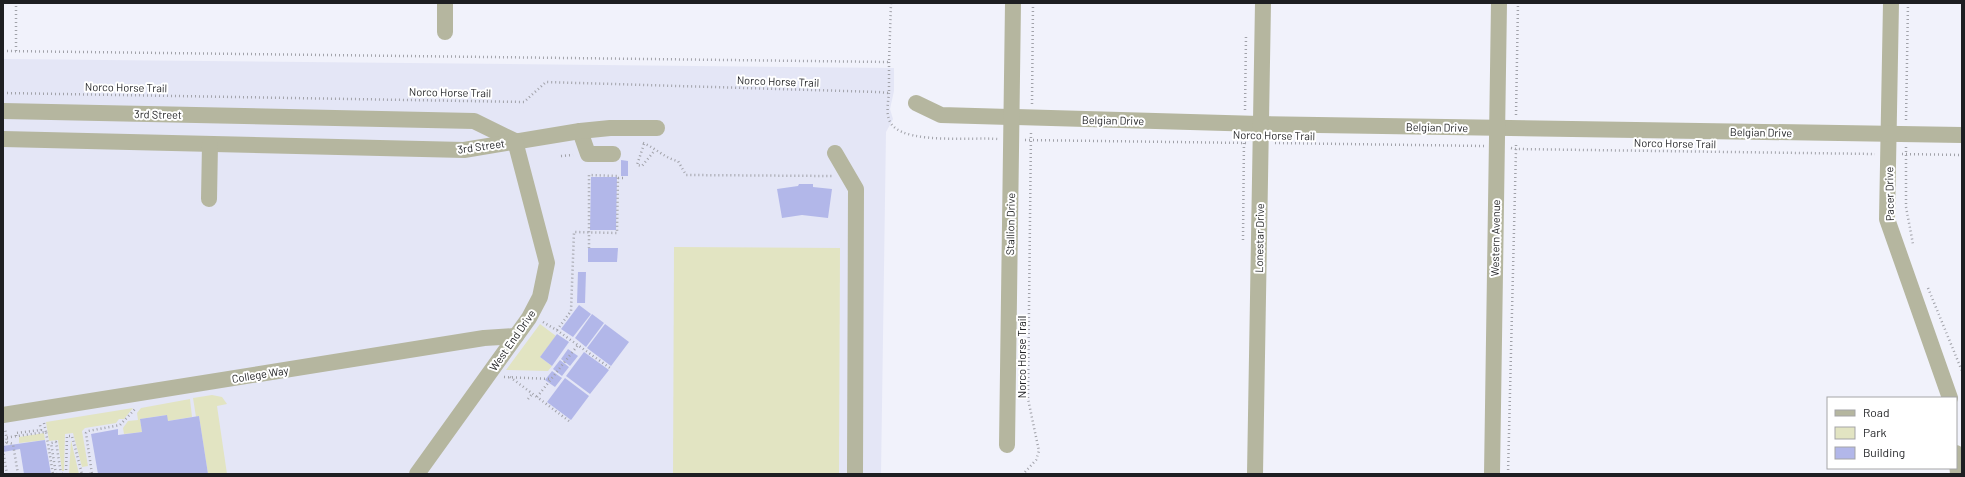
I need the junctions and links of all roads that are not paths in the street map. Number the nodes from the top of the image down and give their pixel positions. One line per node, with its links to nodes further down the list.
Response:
1 (445, 3): 6 (street)
2 (1013, 3): 9 (street, Stallion Drive)
3 (1263, 3): 10 (street, Lonestar Drive)
4 (1499, 3): 12 (street, Western Avenue)
5 (1891, 3): 14 (street, Pacer Drive)
6 (445, 32)
7 (916, 103): 9 (street, Belgian Drive)
8 (3, 111): 17 (street, 3rd Street)
9 (1011, 117): 10 (street, Belgian Drive); 25 (street, Stallion Drive)
10 (1260, 124): 12 (street, Belgian Drive); 29 (street, Lonestar Drive)
11 (657, 128): 13 (street)
12 (1497, 128): 14 (street, Belgian Drive); 30 (street, Western Avenue)
13 (580, 131): 17 (street); 20 (street)
14 (1888, 133): 15 (street, Belgian Drive); 23 (street, Pacer Drive)
15 (1962, 135)
16 (3, 139): 18 (street, 3rd Street)
17 (515, 141): 18 (street, 3rd Street); 22 (street, West End Drive)
18 (210, 144): 21 (street)
19 (835, 153): 28 (street)
20 (613, 154)
21 (209, 199)
22 (516, 336): 24 (street, College Way); 27 (street, West End Drive)
23 (1950, 397)
24 (4, 420)
25 (1007, 445)
26 (1957, 464): 31 (street)
27 (417, 474)
28 (855, 474)
29 (1255, 474)
30 (1492, 474)
31 (1958, 474)

